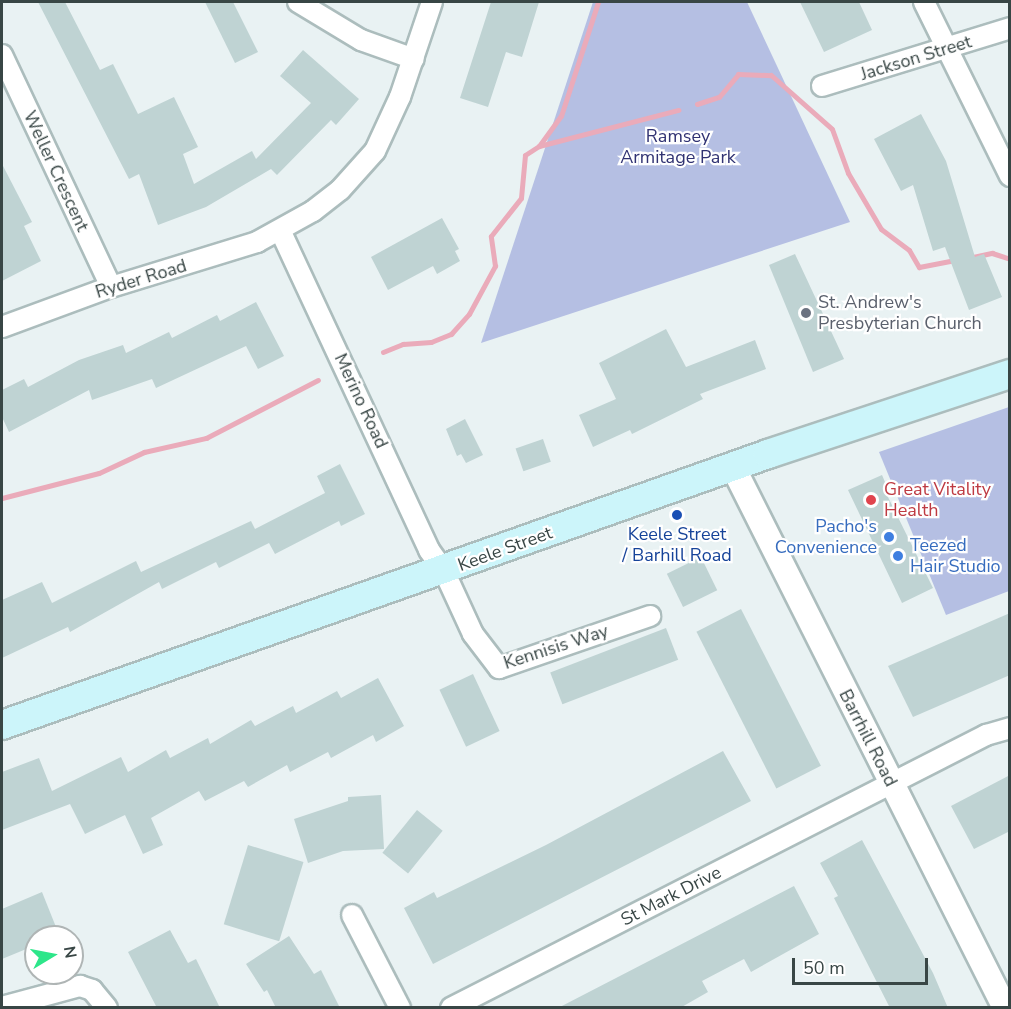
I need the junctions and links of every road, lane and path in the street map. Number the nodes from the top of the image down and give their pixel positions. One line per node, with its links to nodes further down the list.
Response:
1 (298, 2): 7 (street)
2 (432, 2): 7 (street, Ryder Road)
3 (924, 2): 5 (street)
4 (1010, 28): 5 (street, Jackson Street)
5 (948, 50): 8 (street, Jackson Street); 9 (street)
6 (2, 55): 11 (street, Weller Crescent)
7 (414, 59): 10 (street, Ryder Road)
8 (822, 86)
9 (1010, 176)
10 (280, 230): 11 (street, Ryder Road); 15 (street, Merino Road)
11 (111, 287): 12 (street, Ryder Road)
12 (2, 327)
13 (1010, 374): 14 (main road, Keele Street)
14 (733, 467): 15 (main road, Keele Street); 19 (street, Barrhill Road)
15 (444, 571): 16 (street, Kennisis Way); 17 (main road, Keele Street)
16 (650, 616)
17 (2, 725)
18 (1010, 728): 19 (street, St Mark Drive)
19 (892, 786): 21 (street, Barrhill Road); 25 (street, St Mark Drive)
20 (352, 915): 24 (street)
21 (1006, 1006)
22 (2, 1007): 23 (street)
23 (107, 1008)
24 (400, 1008)
25 (452, 1008)

